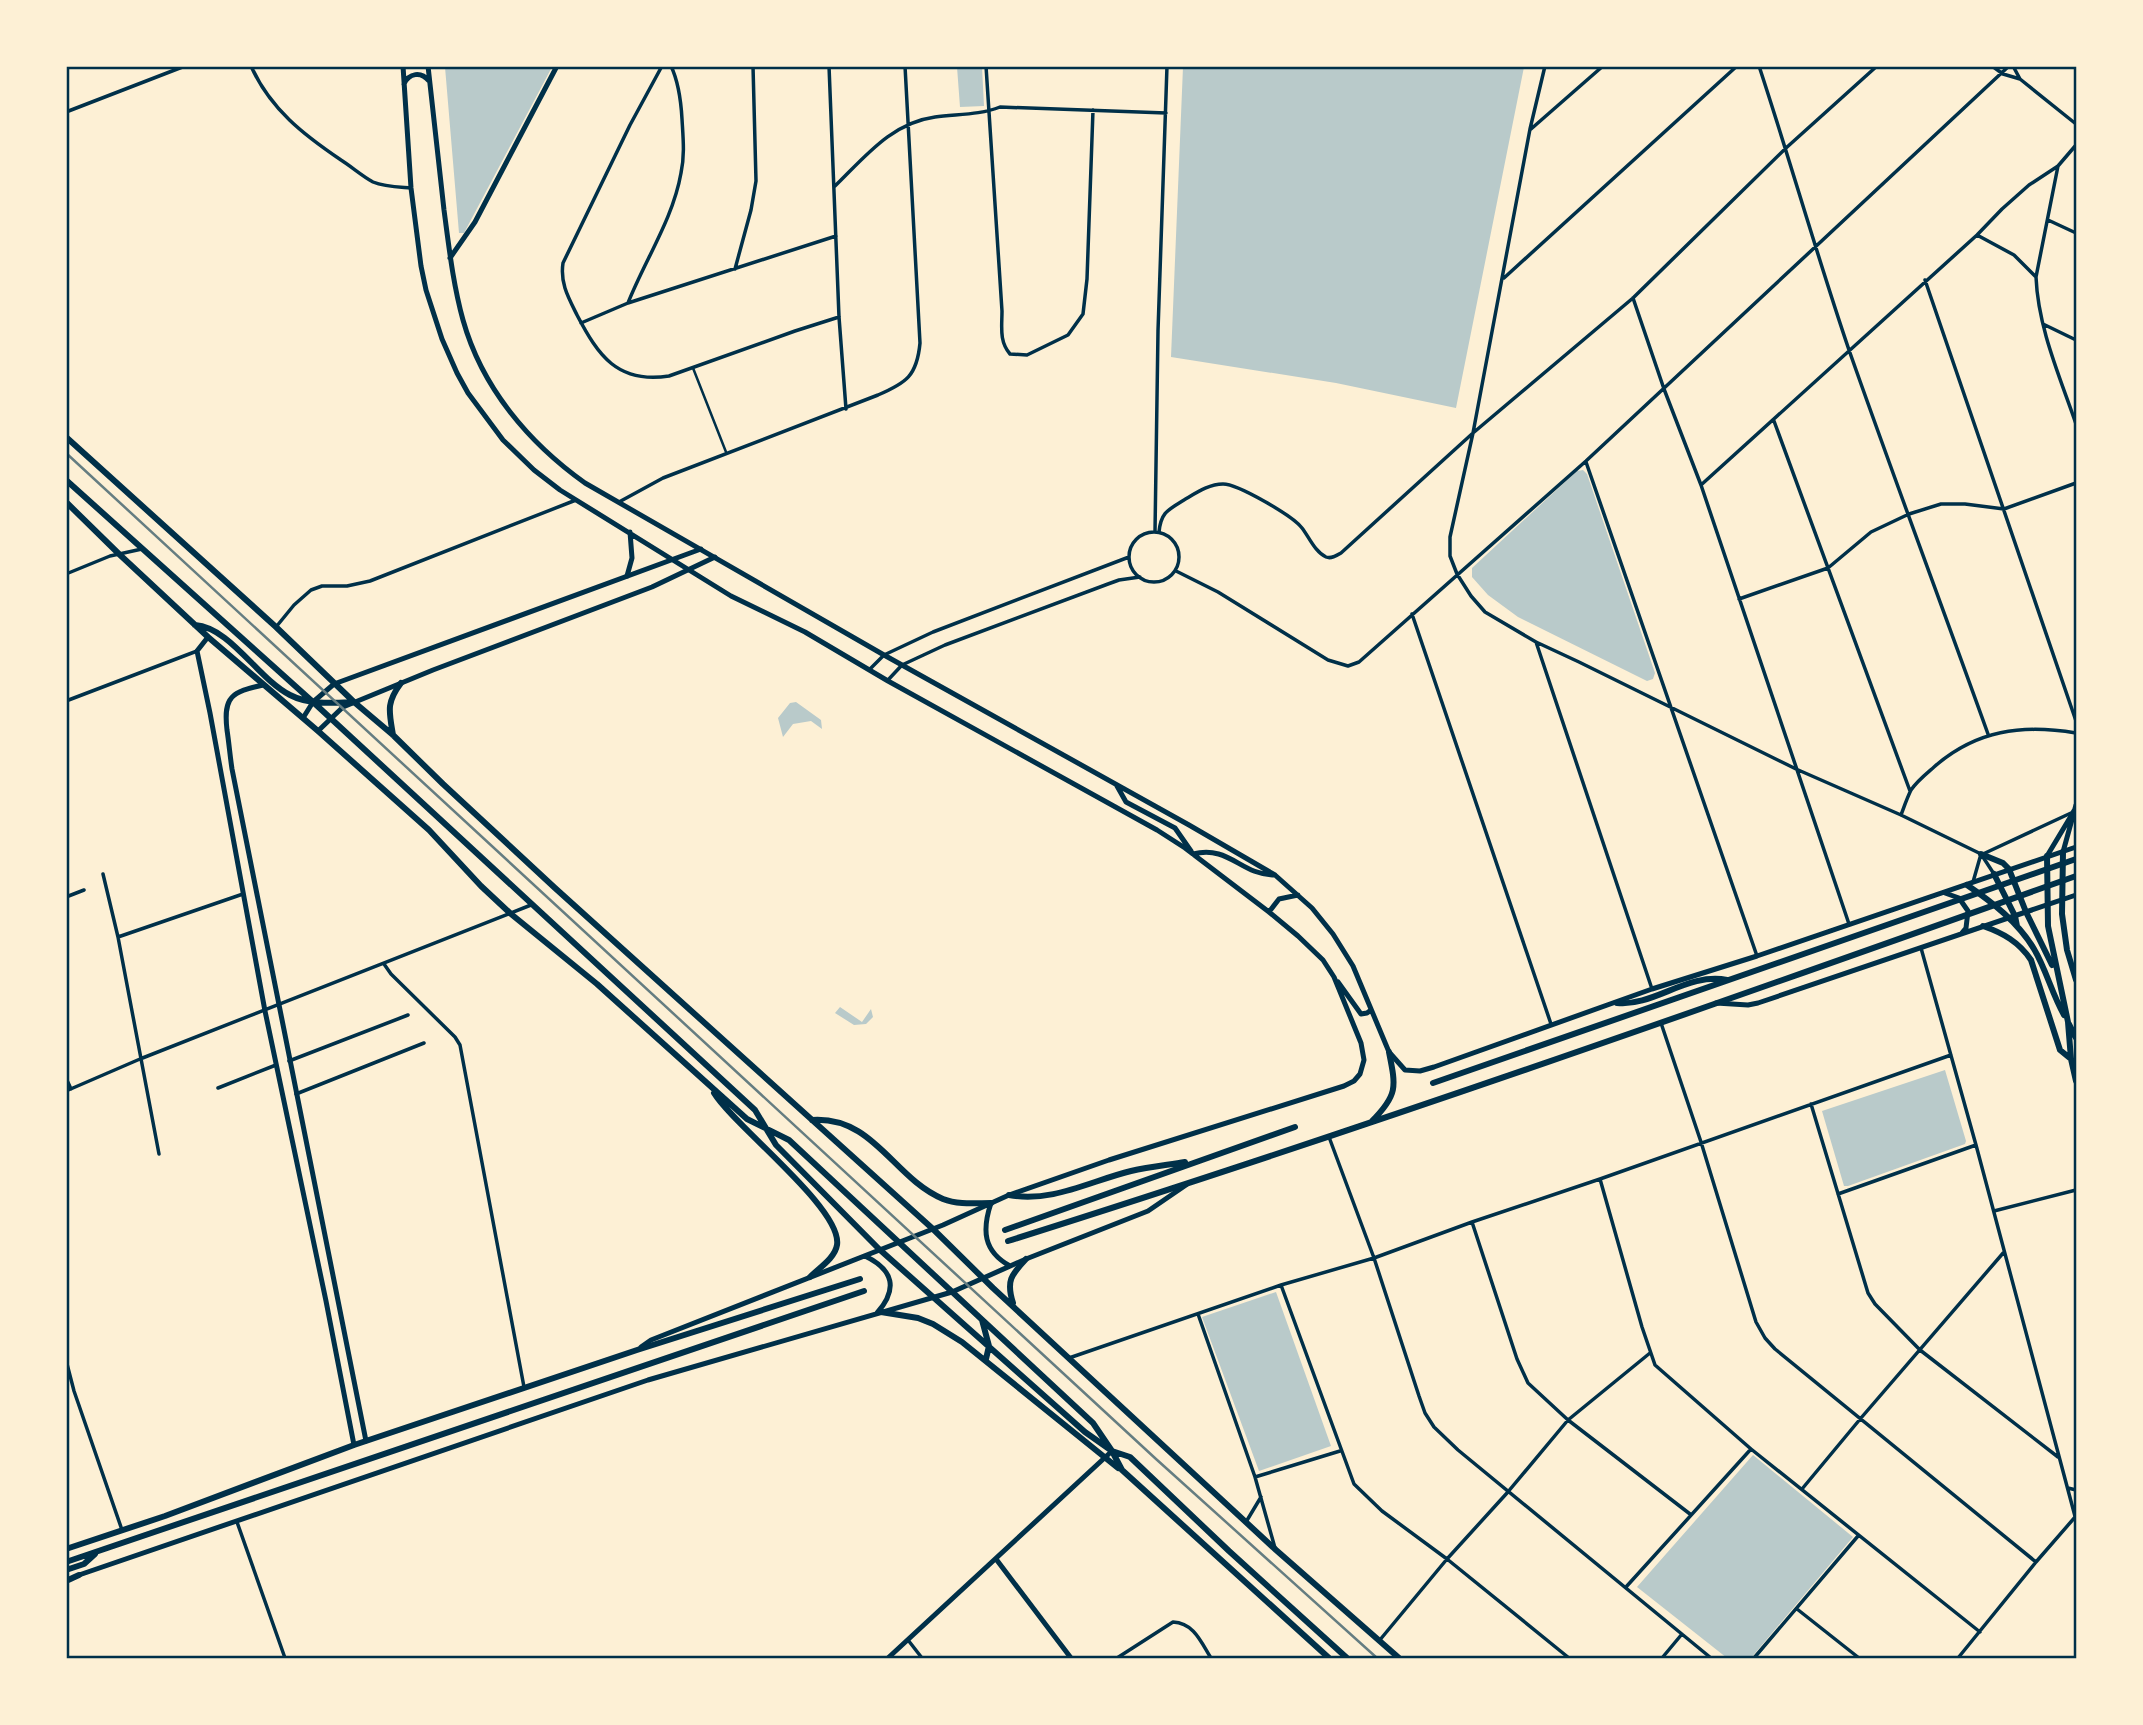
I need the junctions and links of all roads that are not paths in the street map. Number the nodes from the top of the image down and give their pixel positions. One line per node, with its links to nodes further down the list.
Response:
1 (185, 66): 26 (street)
2 (251, 66): 35 (street)
3 (402, 66): 22 (main road)
4 (428, 66): 23 (main road)
5 (557, 66): 41 (main road)
6 (662, 66): 49 (street)
7 (671, 66): 47 (street)
8 (753, 66): 42 (street)
9 (829, 66): 34 (street)
10 (905, 66): 28 (street)
11 (986, 66): 25 (street)
12 (1167, 66): 27 (street)
13 (1545, 66): 30 (street)
14 (1603, 66): 30 (street)
15 (1737, 66): 44 (street)
16 (1759, 66): 32 (street)
17 (1877, 66): 32 (street)
18 (1992, 66): 20 (street)
19 (2011, 66): 20 (street); 21 (street)
20 (2003, 74): 21 (street); 40 (street)
21 (2020, 79): 29 (street)
22 (404, 84): 23 (main road); 35 (main road)
23 (430, 84): 41 (main road)
24 (1093, 110): 25 (street); 25 (street); 27 (street)
25 (988, 111): 28 (street)
26 (66, 112)
27 (1166, 113): 71 (street)
28 (908, 123): 34 (street); 55 (street)
29 (2077, 124)
30 (1530, 129): 44 (street)
31 (2077, 145): 33 (street)
32 (1786, 148): 40 (street); 46 (street)
33 (2057, 166): 36 (street); 38 (street)
34 (834, 187): 39 (street)
35 (411, 188): 65 (main road)
36 (2048, 220): 37 (street); 43 (street)
37 (2077, 233)
38 (1977, 235): 43 (street); 45 (street)
39 (836, 236): 42 (street); 48 (street)
40 (1815, 248): 52 (street); 54 (street)
41 (450, 258): 67 (main road)
42 (735, 269): 47 (street)
43 (2036, 277): 50 (street)
44 (1503, 279): 58 (street)
45 (1925, 280): 52 (street); 68 (street)
46 (1633, 298): 54 (street); 58 (street)
47 (628, 303): 49 (street)
48 (839, 317): 53 (street); 55 (street)
49 (581, 323): 53 (street)
50 (2043, 324): 51 (street); 57 (street)
51 (2077, 340)
52 (1850, 350): 56 (street); 69 (street)
53 (693, 368): 60 (street)
54 (1664, 388): 61 (street); 64 (street)
55 (846, 409): 60 (street)
56 (1774, 421): 64 (street); 78 (street)
57 (2077, 424)
58 (1473, 433): 71 (street); 82 (street)
59 (66, 437): 88 (main road)
60 (726, 452): 67 (street)
61 (1586, 461): 82 (street); 102 (street)
62 (66, 480): 72 (main road)
63 (2077, 483): 68 (street)
64 (1701, 485): 85 (street)
65 (576, 500): 70 (main road); 88 (street)
66 (66, 502): 74 (main road)
67 (619, 502): 73 (main road)
68 (2004, 509): 69 (street); 107 (street)
69 (1909, 514): 78 (street); 110 (street)
70 (630, 532): 77 (main road); 83 (main road)
71 (1157, 532): 75 (street); 80 (street)
72 (142, 549): 74 (street); 100 (main road)
73 (701, 549): 76 (main road); 77 (main road)
74 (119, 554): 81 (street); 87 (main road)
75 (1129, 556): 84 (street); 92 (street)
76 (715, 557): 79 (main road); 92 (main road)
77 (673, 558): 79 (main road); 83 (main road)
78 (1828, 568): 85 (street); 116 (street)
79 (690, 569): 94 (main road); 96 (main road)
80 (1176, 571): 84 (street); 86 (street)
81 (66, 573)
82 (1457, 574): 86 (street); 90 (street)
83 (627, 576): 97 (main road)
84 (1140, 577): 93 (street)
85 (1739, 599): 113 (street)
86 (1412, 614): 168 (street)
87 (195, 625): 89 (main road); 100 (main road)
88 (276, 627): 97 (main road)
89 (208, 637): 91 (main road); 98 (main road)
90 (1536, 642): 102 (street); 159 (street)
91 (197, 651): 99 (street); 104 (main road)
92 (884, 655): 93 (main road); 94 (street)
93 (902, 665): 95 (street); 115 (main road)
94 (870, 669): 95 (main road)
95 (888, 681): 121 (main road)
96 (401, 682): 101 (main road); 111 (main road)
97 (334, 684): 100 (main road); 101 (main road)
98 (263, 685): 103 (main road); 105 (main road)
99 (66, 701)
100 (313, 702): 101 (main road); 105 (main road); 106 (main road)
101 (354, 702): 106 (main road); 111 (main road)
102 (1670, 708): 113 (street); 153 (street)
103 (225, 710): 104 (main road); 112 (main road)
104 (210, 713): 114 (main road)
105 (303, 718): 108 (main road)
106 (329, 718): 108 (main road); 140 (main road)
107 (2077, 722)
108 (318, 731): 145 (main road)
109 (2077, 733): 110 (street)
110 (1988, 734): 116 (street)
111 (393, 735): 185 (main road)
112 (232, 769): 114 (main road); 124 (main road)
113 (1796, 769): 118 (street); 148 (street)
114 (220, 771): 126 (main road)
115 (1116, 785): 121 (main road); 130 (main road)
116 (1910, 791): 118 (street)
117 (2076, 811): 120 (main road); 122 (street); 123 (main road)
118 (1901, 816): 122 (street)
119 (2077, 846): 120 (main road)
120 (2063, 852): 123 (main road); 139 (main road)
121 (1192, 854): 130 (main road); 143 (main road)
122 (1981, 854): 127 (main road); 129 (street); 132 (street)
123 (2047, 856): 127 (main road); 141 (main road)
124 (248, 859): 126 (main road); 162 (main road)
125 (2077, 859): 157 (main road)
126 (237, 862): 135 (main road)
127 (2009, 869): 129 (main road); 144 (main road)
128 (103, 874): 151 (street)
129 (1994, 874): 132 (main road); 146 (main road)
130 (1275, 875): 137 (main road)
131 (2077, 876): 161 (main road)
132 (1970, 883): 134 (main road); 142 (main road)
133 (84, 890): 138 (street)
134 (1944, 892): 148 (main road); 150 (main road)
135 (243, 894): 151 (street); 164 (main road)
136 (2077, 894): 139 (main road)
137 (1298, 895): 143 (main road); 163 (main road)
138 (66, 897)
139 (2062, 900): 141 (main road); 158 (main road)
140 (531, 905): 145 (street); 188 (main road)
141 (2047, 905): 144 (main road); 156 (main road)
142 (1997, 906): 146 (main road); 147 (main road)
143 (1269, 912): 155 (main road)
144 (2026, 912): 146 (main road); 156 (main road)
145 (511, 914): 154 (street); 180 (main road)
146 (2012, 917): 147 (main road); 166 (main road)
147 (1995, 922): 149 (main road)
148 (1850, 925): 153 (main road)
149 (1983, 926): 150 (main road); 174 (main road)
150 (1961, 934): 152 (main road)
151 (118, 937): 173 (street)
152 (1921, 948): 161 (main road); 172 (street)
153 (1757, 956): 159 (main road)
154 (384, 964): 162 (street); 232 (street)
155 (1334, 977): 163 (main road); 198 (main road)
156 (2057, 977): 166 (main road)
157 (1729, 980): 160 (main road); 179 (main road)
158 (2077, 980)
159 (1652, 989): 160 (main road)
160 (1617, 1003): 168 (main road)
161 (1716, 1003): 167 (main road)
162 (278, 1005): 164 (street); 175 (main road)
163 (1371, 1010): 171 (main road)
164 (265, 1011): 173 (street); 176 (main road)
165 (408, 1015): 175 (street)
166 (2068, 1022): 169 (main road); 174 (main road)
167 (1661, 1023): 186 (main road); 190 (street)
168 (1552, 1026): 171 (main road)
169 (2077, 1038)
170 (424, 1042): 183 (street)
171 (1389, 1052): 186 (main road)
172 (1951, 1055): 184 (street); 191 (street)
173 (140, 1059): 182 (street); 192 (street)
174 (2071, 1059): 178 (main road)
175 (289, 1061): 183 (main road)
176 (276, 1065): 181 (street); 213 (main road)
177 (66, 1078): 182 (street)
178 (2077, 1081)
179 (1433, 1083)
180 (710, 1085): 188 (main road); 214 (main road)
181 (218, 1088)
182 (69, 1090)
183 (296, 1094): 212 (main road)
184 (1811, 1104): 190 (street); 197 (street)
185 (812, 1120): 199 (main road); 202 (main road)
186 (1370, 1123): 189 (main road)
187 (1295, 1127): 193 (main road)
188 (766, 1128): 205 (main road); 206 (main road)
189 (1329, 1137): 195 (main road); 209 (street)
190 (1701, 1142): 194 (street); 233 (street)
191 (1976, 1145): 197 (street); 200 (street)
192 (159, 1153)
193 (1201, 1160): 198 (main road); 203 (main road)
194 (1600, 1180): 201 (street); 228 (street)
195 (1186, 1185): 204 (main road); 210 (main road)
196 (2077, 1190): 200 (street)
197 (1838, 1194): 227 (street)
198 (1009, 1195): 199 (main road)
199 (991, 1203): 202 (main road); 211 (main road)
200 (1994, 1211): 207 (street)
201 (1472, 1222): 209 (street); 234 (street)
202 (933, 1229): 205 (main road); 216 (main road)
203 (1005, 1230)
204 (1009, 1241)
205 (898, 1242): 206 (main road); 219 (main road)
206 (879, 1249): 208 (main road); 220 (main road)
207 (2004, 1252): 227 (street); 241 (street)
208 (865, 1256): 214 (main road); 222 (main road)
209 (1374, 1258): 217 (street); 247 (street)
210 (1026, 1259): 211 (main road); 221 (main road)
211 (1010, 1266): 216 (main road)
212 (330, 1268): 213 (main road); 235 (main road)
213 (320, 1270): 236 (main road)
214 (810, 1277): 226 (main road)
215 (860, 1279): 226 (main road)
216 (984, 1279): 219 (main road); 221 (main road)
217 (1281, 1285): 223 (street); 239 (street)
218 (864, 1291): 257 (main road)
219 (952, 1292): 220 (main road); 224 (main road)
220 (932, 1298): 222 (main road); 225 (main road)
221 (1013, 1305): 229 (main road)
222 (879, 1313): 230 (main road); 251 (main road)
223 (1199, 1314): 229 (street); 243 (street)
224 (981, 1318): 225 (main road); 238 (main road)
225 (989, 1346): 230 (main road); 238 (main road)
226 (637, 1350): 232 (main road)
227 (1920, 1350): 233 (street); 241 (street)
228 (1650, 1353): 234 (street); 237 (street)
229 (1069, 1358): 252 (main road)
230 (986, 1359): 240 (main road)
231 (66, 1360): 253 (street)
232 (524, 1387): 235 (main road)
233 (1861, 1418): 245 (street); 261 (street)
234 (1567, 1420): 247 (street); 249 (street)
235 (366, 1441): 236 (main road)
236 (354, 1445): 253 (main road)
237 (1751, 1449): 245 (street); 249 (street)
238 (1112, 1451): 240 (main road); 242 (main road); 279 (main road)
239 (1341, 1451): 243 (street); 259 (street)
240 (1104, 1458): 242 (main road); 258 (main road)
241 (2059, 1458): 244 (street)
242 (1122, 1470): 278 (main road)
243 (1255, 1477): 248 (street)
244 (2068, 1488): 246 (street); 250 (street)
245 (1802, 1489): 254 (street)
246 (2077, 1490)
247 (1507, 1493): 259 (street); 266 (street)
248 (1261, 1497): 252 (street); 256 (street)
249 (1690, 1514): 266 (street)
250 (2076, 1518): 261 (street)
251 (237, 1522): 264 (main road); 272 (street)
252 (1246, 1522): 256 (main road)
253 (122, 1530): 255 (main road)
254 (1858, 1536): 267 (street); 268 (street)
255 (66, 1549)
256 (1276, 1550): 271 (main road)
257 (97, 1552): 260 (main road); 262 (main road)
258 (996, 1559): 270 (main road); 275 (main road)
259 (1447, 1559): 271 (street); 281 (street)
260 (66, 1562)
261 (2036, 1562): 268 (street)
262 (66, 1570)
263 (66, 1575): 264 (main road)
264 (79, 1575): 265 (main road)
265 (66, 1581)
266 (1626, 1587): 269 (street)
267 (1797, 1609): 284 (street); 285 (street)
268 (1980, 1632): 286 (street)
269 (1682, 1634): 282 (street); 283 (street)
270 (908, 1640): 273 (main road); 274 (street)
271 (1379, 1641): 280 (main road)
272 (285, 1658)
273 (888, 1658)
274 (922, 1658)
275 (1071, 1658)
276 (1117, 1658): 277 (street)
277 (1211, 1658)
278 (1329, 1658)
279 (1347, 1658)
280 (1399, 1658)
281 (1569, 1658)
282 (1662, 1658)
283 (1711, 1658)
284 (1754, 1658)
285 (1858, 1658)
286 (1958, 1658)

